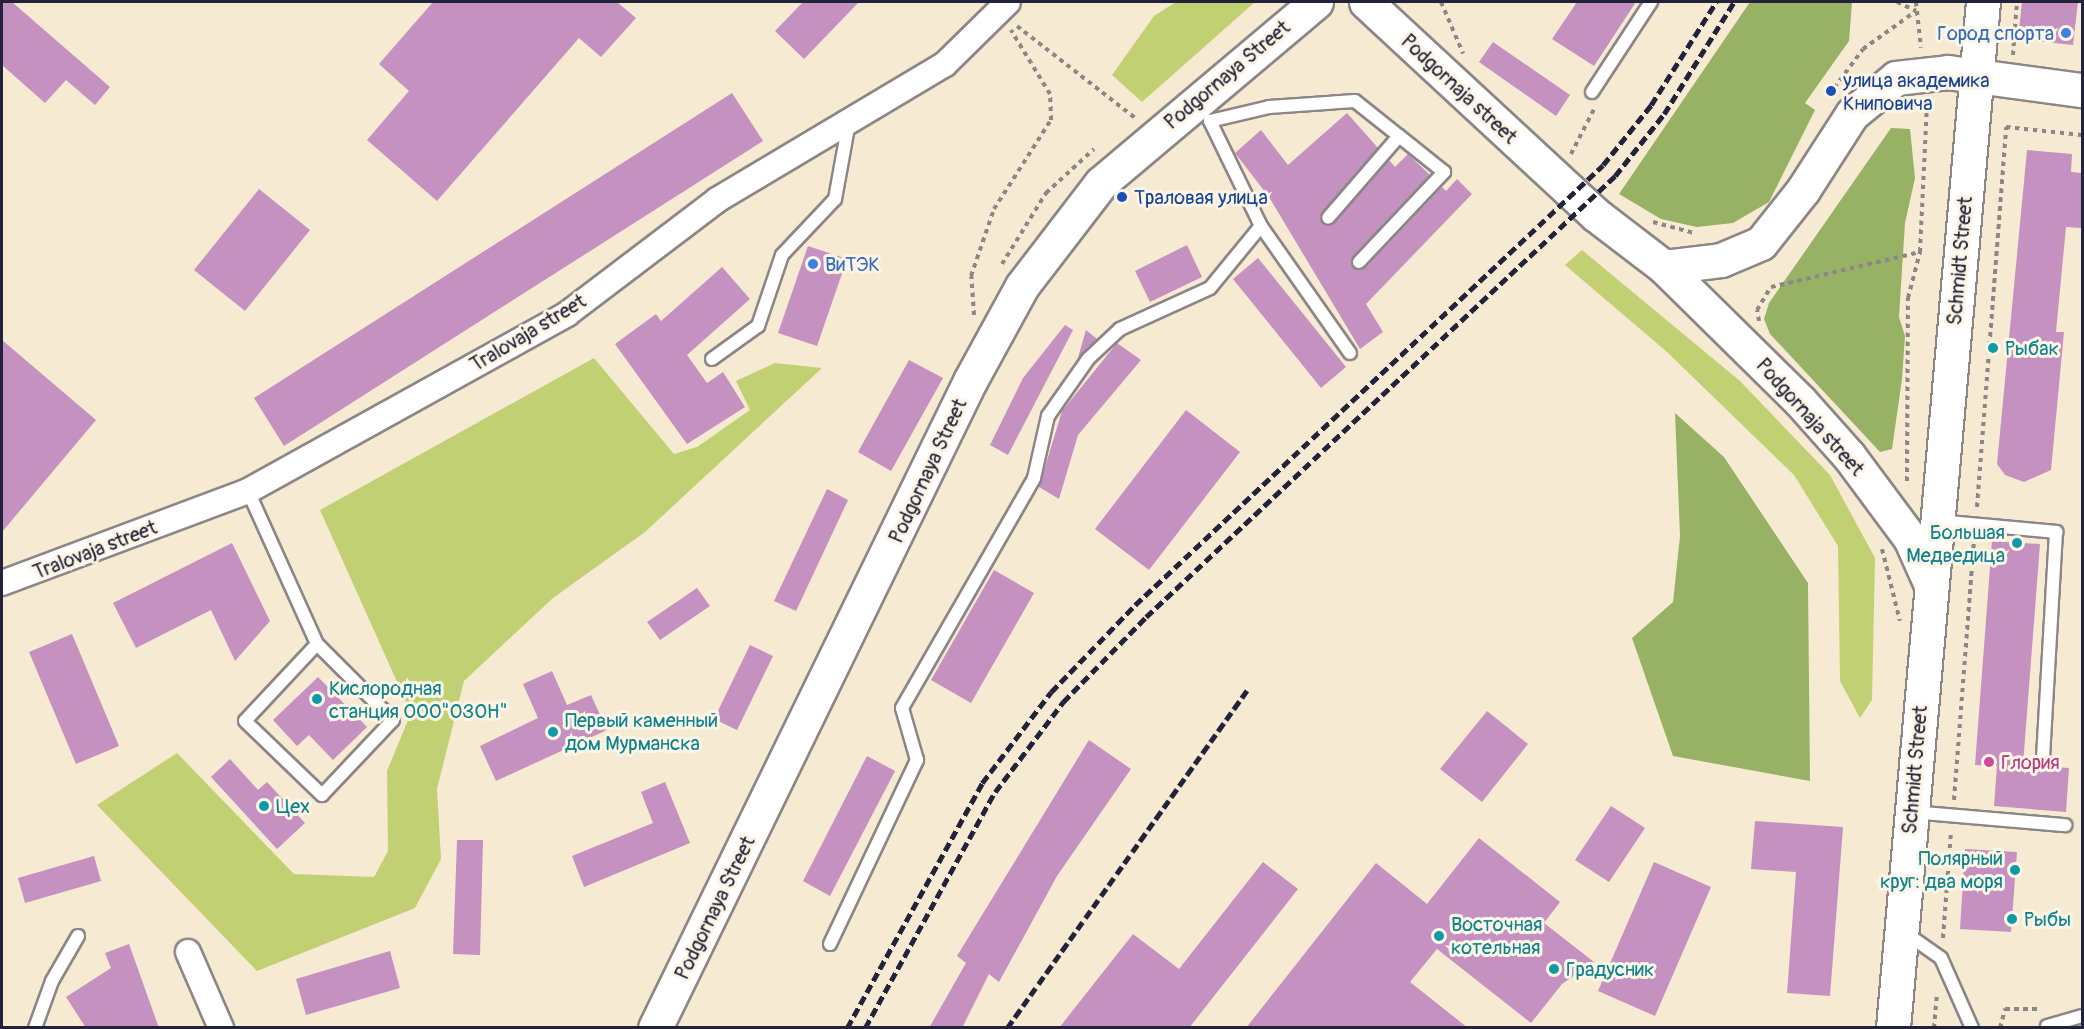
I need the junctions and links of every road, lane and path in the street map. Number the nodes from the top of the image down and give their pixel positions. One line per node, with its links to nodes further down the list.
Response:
1 (1008, 2): 21 (street, Tralovaja street)
2 (1316, 2): 20 (main road, Podgornaya Street)
3 (1366, 2): 31 (main road, Podgornaja street)
4 (1651, 2): 16 (lane)
5 (1898, 2): 9 (path)
6 (1916, 2): 9 (path)
7 (1983, 2): 14 (main road, Schmidt Street)
8 (2018, 2): 12 (path)
9 (1916, 11): 13 (path); 17 (path)
10 (1020, 25): 18 (path)
11 (1010, 28): 32 (path)
12 (2013, 55)
13 (1925, 72): 14 (main road); 29 (path); 31 (main road)
14 (1977, 76): 15 (main road); 38 (main road, Schmidt Street)
15 (2082, 90)
16 (1592, 92)
17 (1826, 101)
18 (1122, 105)
19 (1595, 108): 24 (path)
20 (1202, 110): 23 (lane); 27 (lane); 58 (main road, Podgornaya Street)
21 (849, 121): 35 (lane); 37 (street, Tralovaja street)
22 (2082, 135): 39 (path)
23 (1399, 136): 25 (lane); 30 (lane)
24 (1570, 158)
25 (1328, 218)
26 (1649, 220): 28 (path)
27 (1261, 226): 34 (lane); 51 (lane)
28 (1706, 233)
29 (1920, 252): 33 (path); 36 (path)
30 (1359, 262)
31 (1664, 267): 42 (main road, Podgornaja street)
32 (975, 318)
33 (1760, 328)
34 (1350, 353)
35 (712, 359)
36 (1906, 481)
37 (248, 491): 41 (street, Tralovaja street); 44 (lane)
38 (1937, 521): 39 (lane); 42 (main road, Schmidt Street)
39 (1975, 525): 45 (lane); 47 (path)
40 (1877, 540): 43 (path)
41 (2, 583)
42 (1931, 585): 46 (main road, Schmidt Street)
43 (1903, 634)
44 (317, 644): 44 (lane)
45 (2043, 756)
46 (1911, 812): 47 (lane); 49 (main road, Schmidt Street)
47 (1952, 816): 48 (lane); 53 (path)
48 (2065, 825)
49 (1900, 929): 53 (lane); 59 (main road, Schmidt Street)
50 (78, 936): 56 (lane)
51 (830, 944)
52 (188, 952): 57 (street)
53 (1941, 958): 60 (path); 61 (lane)
54 (2078, 1017): 55 (lane); 62 (path)
55 (2048, 1026)
56 (35, 1028)
57 (221, 1028)
58 (655, 1028)
59 (1893, 1028)
60 (1934, 1028)
61 (1972, 1028)
62 (2000, 1028)

